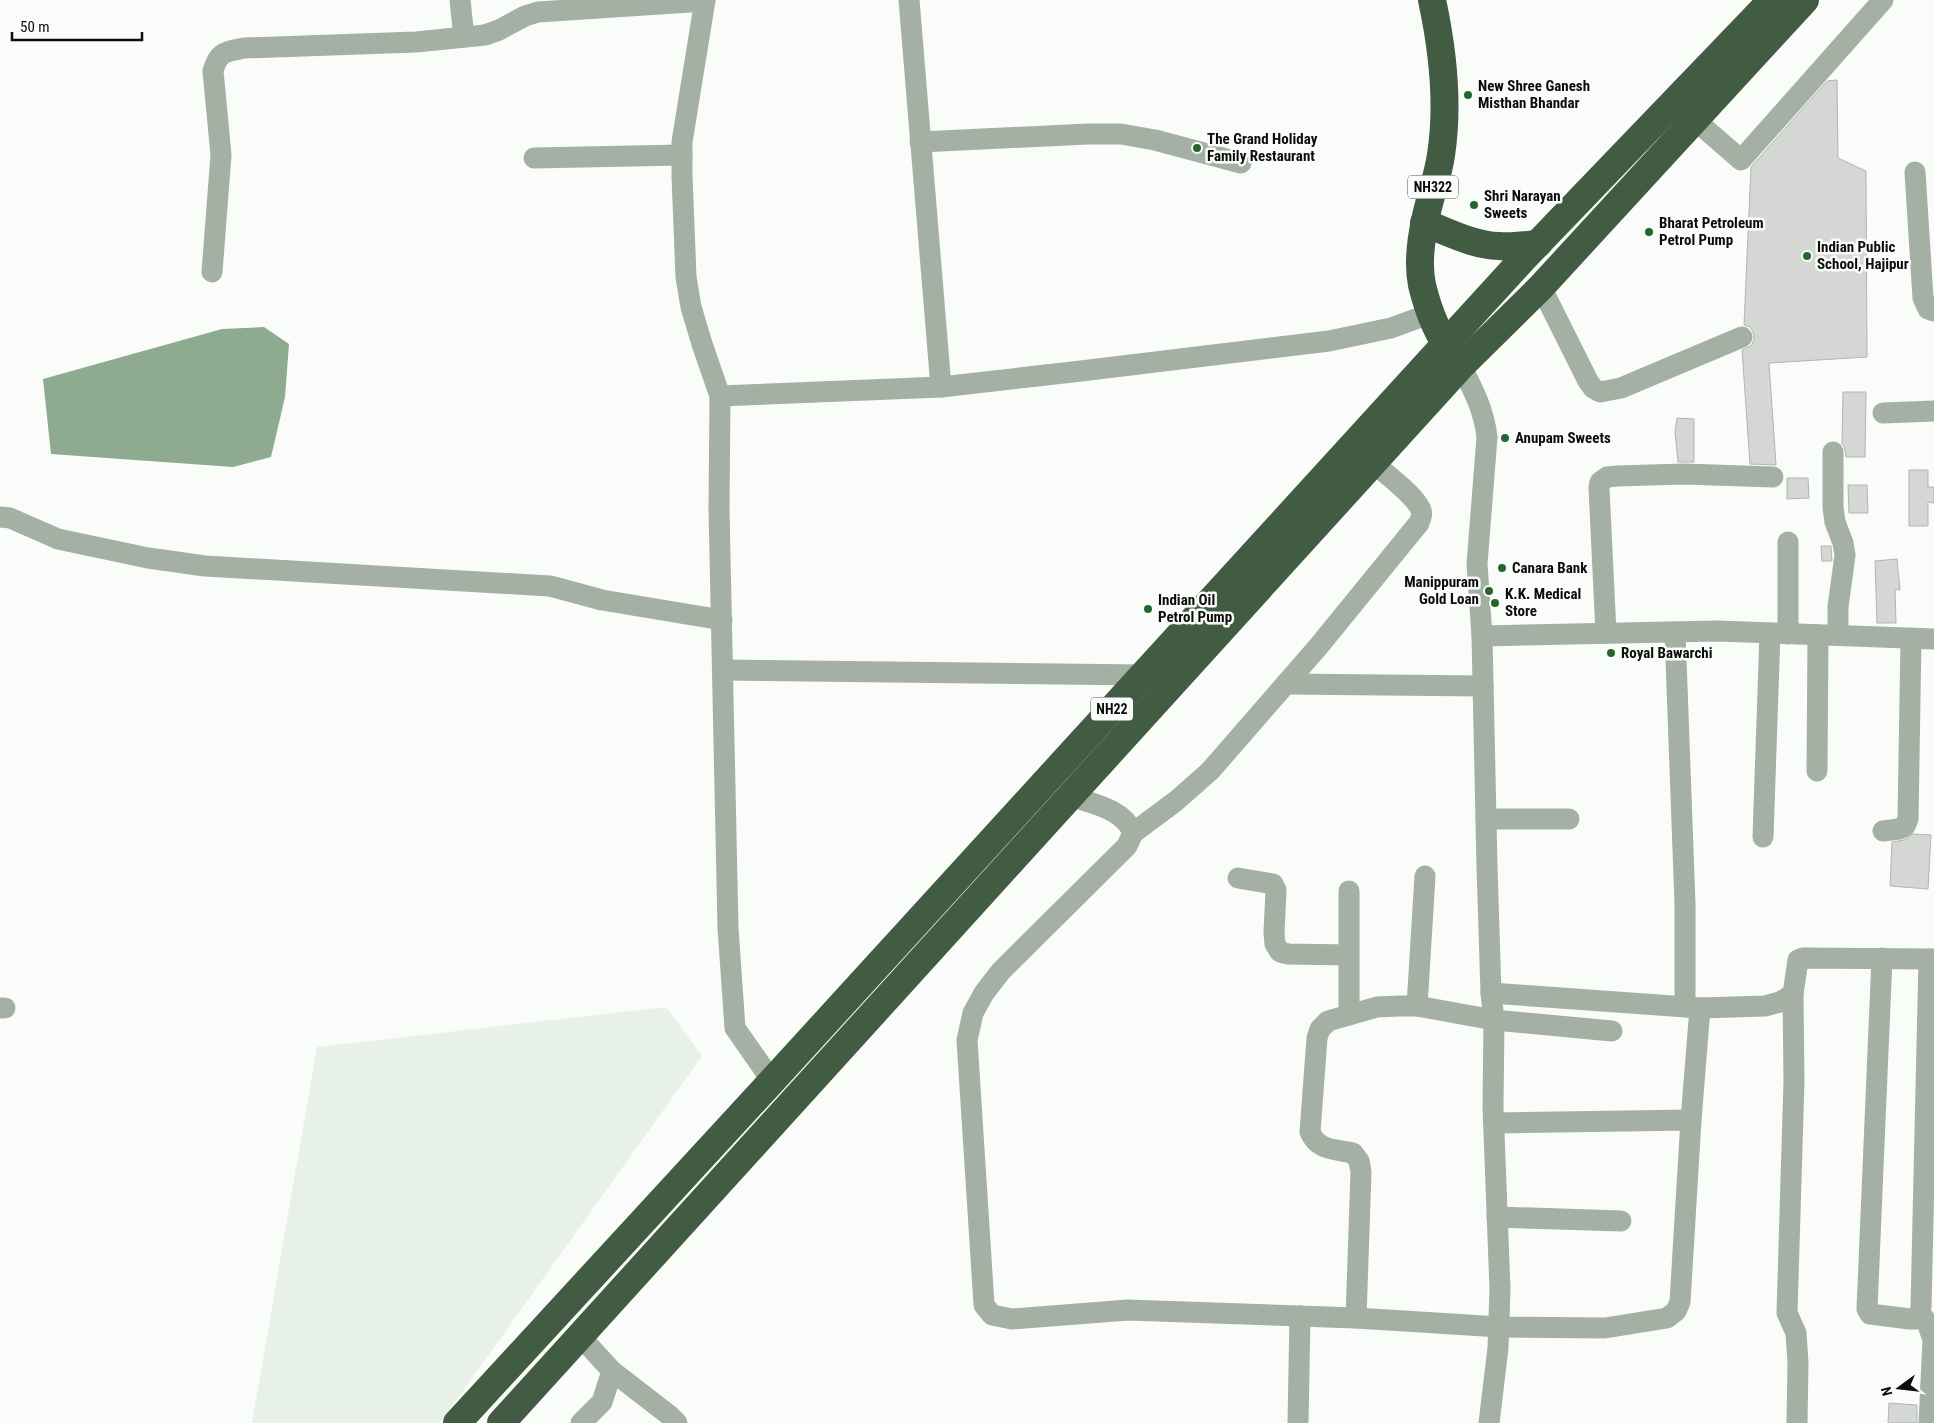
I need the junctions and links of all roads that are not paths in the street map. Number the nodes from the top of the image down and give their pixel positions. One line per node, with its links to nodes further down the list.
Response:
1 (460, 0): 8 (street)
2 (909, 0): 10 (street)
3 (1432, 0): 15 (highway, NH322)
4 (1772, 0): 16 (highway, NH22)
5 (1805, 0): 9 (highway, NH22)
6 (1883, 0): 9 (street)
7 (705, 1): 8 (street); 11 (street)
8 (464, 37): 17 (street)
9 (1695, 120): 18 (highway, NH22)
10 (920, 142): 13 (street); 24 (street)
11 (682, 155): 12 (street); 25 (street)
12 (534, 158)
13 (1241, 163)
14 (1915, 172): 19 (street)
15 (1424, 223): 16 (highway); 20 (highway, NH322)
16 (1538, 244): 22 (highway, NH22)
17 (212, 272)
18 (1541, 287): 21 (street); 23 (highway, NH22)
19 (1934, 311)
20 (1432, 313): 22 (highway, NH322); 24 (street)
21 (1742, 337)
22 (1445, 345): 23 (highway, NH322); 42 (highway, NH22)
23 (1462, 366): 29 (highway, NH22); 38 (street)
24 (941, 387): 25 (street)
25 (720, 396): 33 (street)
26 (1934, 411): 27 (street)
27 (1883, 413)
28 (1833, 452): 37 (street)
29 (1373, 463): 43 (street); 46 (highway, NH22)
30 (1773, 477): 35 (street)
31 (0, 517): 33 (street)
32 (1788, 542): 36 (street)
33 (722, 620): 41 (street)
34 (1675, 632): 35 (street); 36 (street); 61 (street)
35 (1606, 633): 38 (street)
36 (1779, 633): 37 (street); 51 (street)
37 (1828, 635): 39 (street); 45 (street)
38 (1482, 636): 44 (street)
39 (1911, 638): 40 (street); 49 (street)
40 (1934, 639)
41 (723, 670): 42 (street); 65 (street)
42 (1143, 675): 65 (highway, NH22)
43 (1286, 684): 44 (street); 50 (street)
44 (1483, 686): 47 (street)
45 (1817, 771)
46 (1070, 796): 50 (street); 74 (highway, NH22)
47 (1486, 819): 48 (street); 58 (street)
48 (1569, 819)
49 (1883, 831)
50 (1133, 833): 71 (street)
51 (1763, 837)
52 (1426, 876): 60 (street)
53 (1238, 878): 55 (street)
54 (1349, 891): 55 (street)
55 (1349, 955): 62 (street)
56 (1882, 958): 57 (street); 59 (street); 70 (street)
57 (1931, 959): 70 (street)
58 (1491, 993): 61 (street); 63 (street)
59 (1793, 994): 61 (street); 82 (street)
60 (1417, 1006): 62 (street); 63 (street)
61 (1692, 1007): 66 (street)
62 (1349, 1015): 72 (street)
63 (1494, 1020): 64 (street); 67 (street)
64 (1612, 1031)
65 (772, 1081): 76 (highway, NH22)
66 (1691, 1120): 67 (street); 73 (street)
67 (1494, 1123): 68 (street)
68 (1497, 1217): 69 (street); 73 (street)
69 (1621, 1221)
70 (1920, 1313): 83 (street)
71 (1300, 1316): 72 (street); 80 (street)
72 (1356, 1318): 73 (street)
73 (1500, 1327): 81 (street)
74 (580, 1336): 75 (street); 77 (highway, NH22)
75 (612, 1371): 78 (street); 79 (street)
76 (457, 1423)
77 (501, 1423)
78 (581, 1423)
79 (677, 1423)
80 (1298, 1423)
81 (1489, 1423)
82 (1797, 1423)
83 (1929, 1423)

